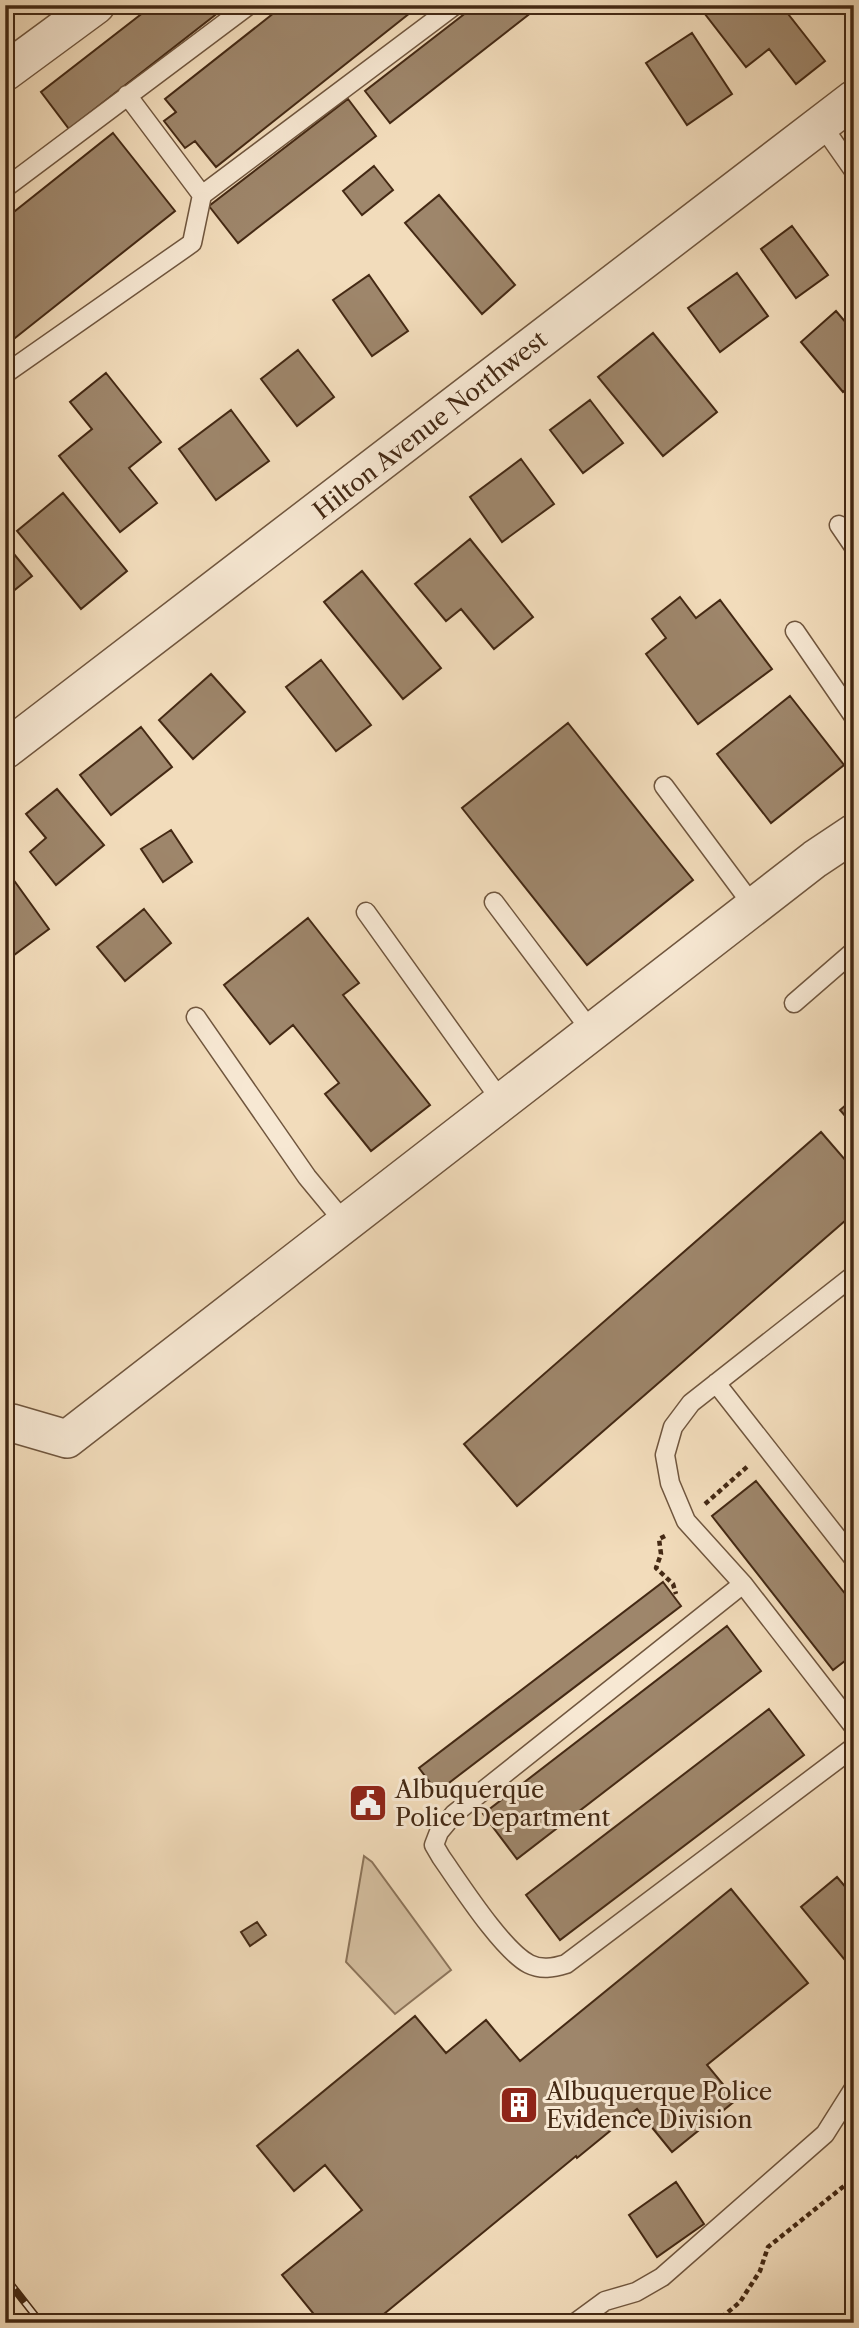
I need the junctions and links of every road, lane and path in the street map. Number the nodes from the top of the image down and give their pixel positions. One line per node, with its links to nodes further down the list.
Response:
1 (96, 5): 4 (street)
2 (249, 5): 5 (lane)
3 (455, 5): 10 (lane)
4 (5, 72)
5 (127, 96): 9 (lane); 10 (lane)
6 (854, 99): 7 (street, Hilton Avenue Northwest)
7 (821, 124): 8 (lane); 16 (street, Hilton Avenue Northwest)
8 (854, 170)
9 (5, 188)
10 (202, 195): 11 (lane)
11 (5, 374)
12 (839, 525): 13 (lane)
13 (854, 547)
14 (795, 631): 15 (lane)
15 (854, 718)
16 (5, 750)
17 (664, 786): 20 (lane)
18 (854, 833): 20 (street)
19 (494, 902): 25 (lane)
20 (754, 907): 25 (street)
21 (366, 912): 26 (lane)
22 (854, 951): 23 (lane)
23 (793, 1003)
24 (195, 1017): 27 (lane)
25 (592, 1032): 26 (street)
26 (502, 1102): 27 (street)
27 (345, 1223): 30 (street)
28 (854, 1276): 29 (lane)
29 (716, 1383): 34 (lane); 35 (lane)
30 (12, 1423)
31 (754, 1461): 32 (path)
32 (704, 1506)
33 (675, 1531): 36 (path)
34 (854, 1559)
35 (743, 1584): 37 (lane); 38 (lane)
36 (676, 1594)
37 (854, 1727)
38 (854, 1747)
39 (854, 2088): 41 (lane)
40 (854, 2178): 42 (path)
41 (575, 2323)
42 (715, 2323)

